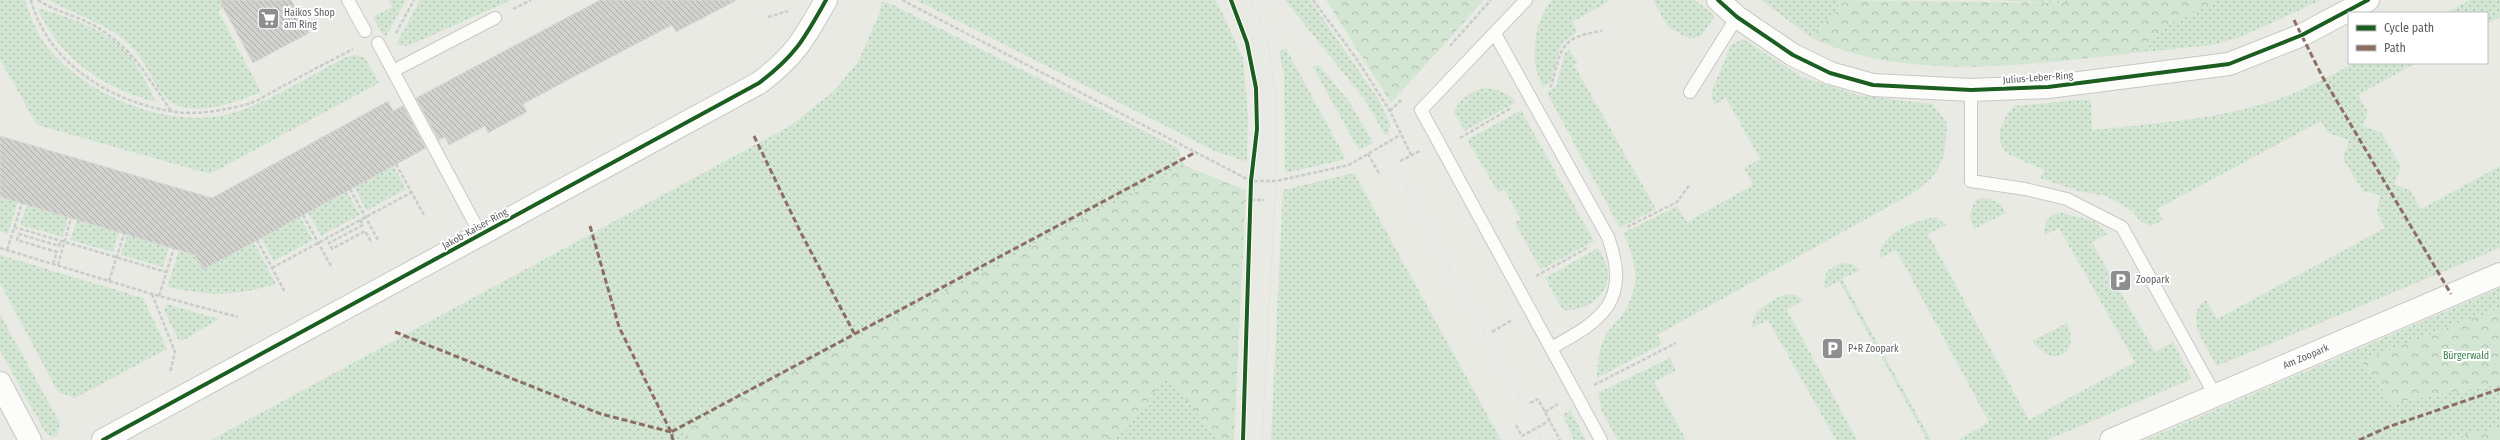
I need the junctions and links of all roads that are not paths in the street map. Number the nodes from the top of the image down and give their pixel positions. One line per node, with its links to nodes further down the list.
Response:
1 (348, 0): 8 (lane)
2 (826, 0): 14 (street, Jakob-Kaiser-Ring)
3 (1526, 0): 9 (lane)
4 (1718, 0): 6 (street, Julius-Leber-Ring)
5 (2368, 0): 12 (street, Julius-Leber-Ring)
6 (1737, 16): 12 (street, Julius-Leber-Ring); 13 (lane)
7 (495, 18): 11 (lane)
8 (365, 31)
9 (1495, 34): 16 (lane); 16 (lane)
10 (378, 43): 11 (lane)
11 (393, 71): 14 (lane)
12 (1971, 90): 18 (lane)
13 (1690, 92)
14 (481, 235): 20 (street, Jakob-Kaiser-Ring)
15 (2500, 274): 18 (street, Am Zoopark)
16 (1551, 348): 21 (lane)
17 (0, 383): 19 (street)
18 (2216, 395): 22 (street, Am Zoopark)
19 (30, 440)
20 (103, 440)
21 (1601, 440)
22 (2112, 440)

